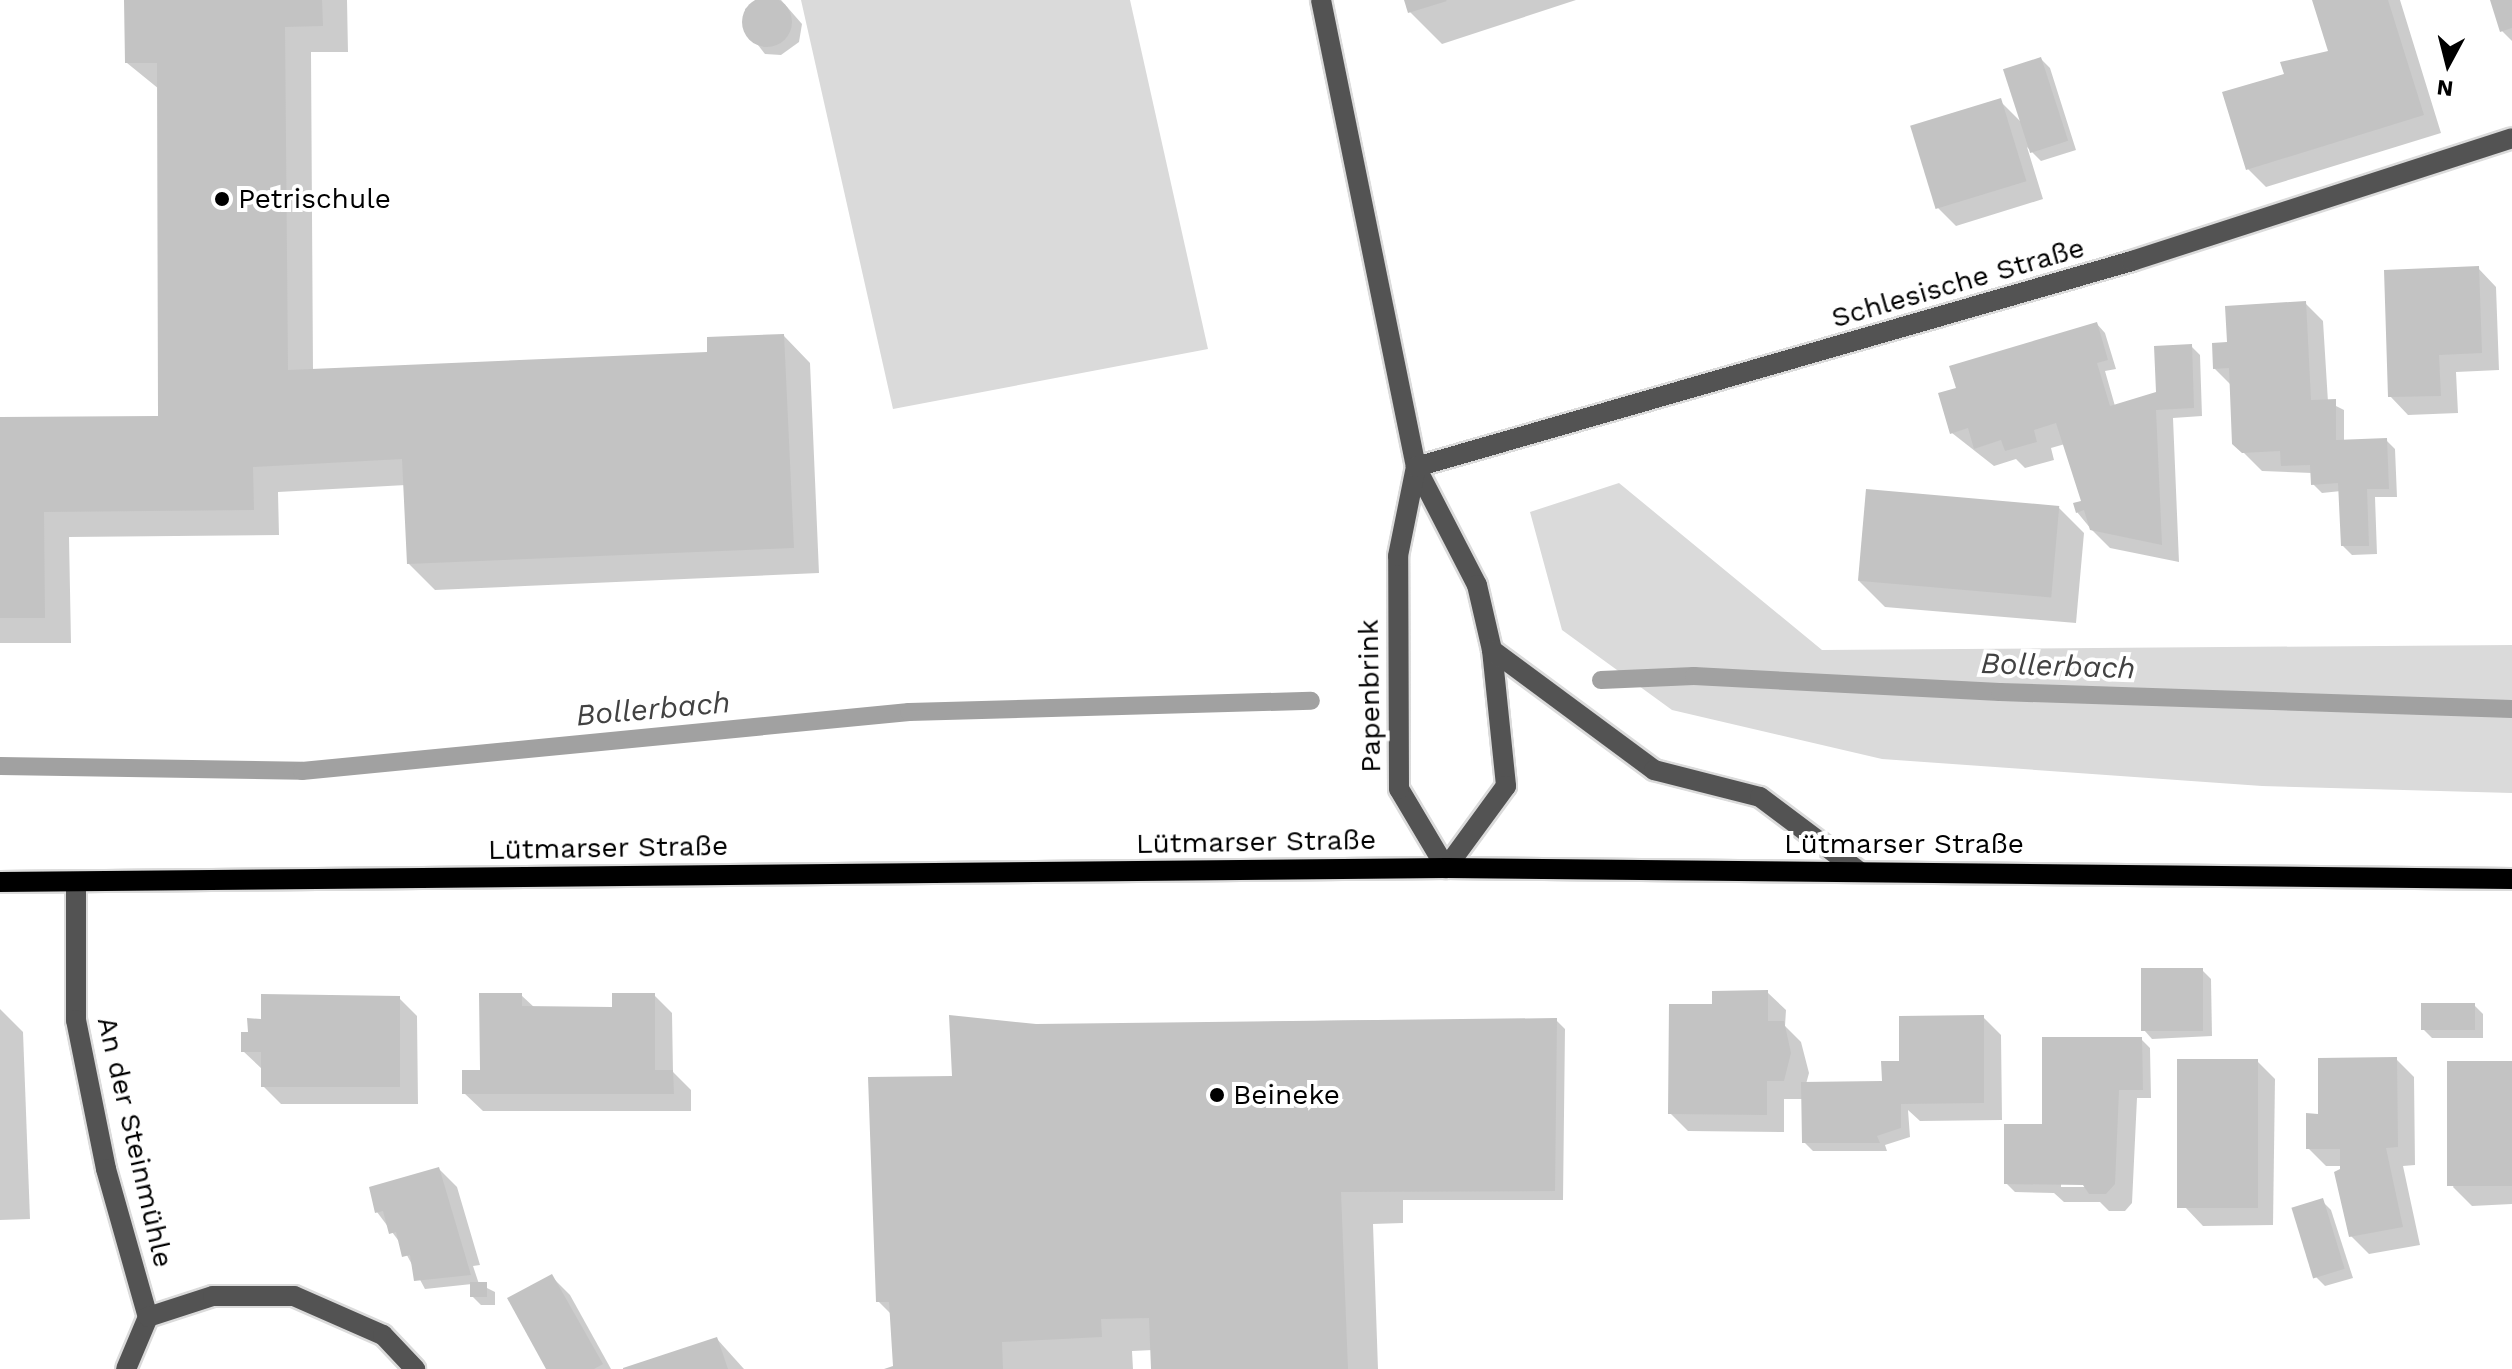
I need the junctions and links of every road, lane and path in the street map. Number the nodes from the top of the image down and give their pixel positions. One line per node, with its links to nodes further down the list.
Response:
1 (1321, 0): 3 (street, Papenbrink)
2 (2512, 138): 3 (street, Schlesische Straße)
3 (1416, 467): 4 (street, Papenbrink); 5 (street, Papenbrink)
4 (1492, 650): 5 (street, Papenbrink); 6 (street)
5 (1446, 868): 6 (main road, Lütmarser Straße); 9 (main road, Lütmarser Straße)
6 (1860, 872): 7 (main road, Lütmarser Straße)
7 (2512, 879)
8 (0, 882): 9 (main road, Lütmarser Straße)
9 (76, 882): 10 (street, An der Steinmühle)
10 (148, 1317): 11 (street); 12 (street, An der Steinmühle)
11 (126, 1369)
12 (415, 1369)

